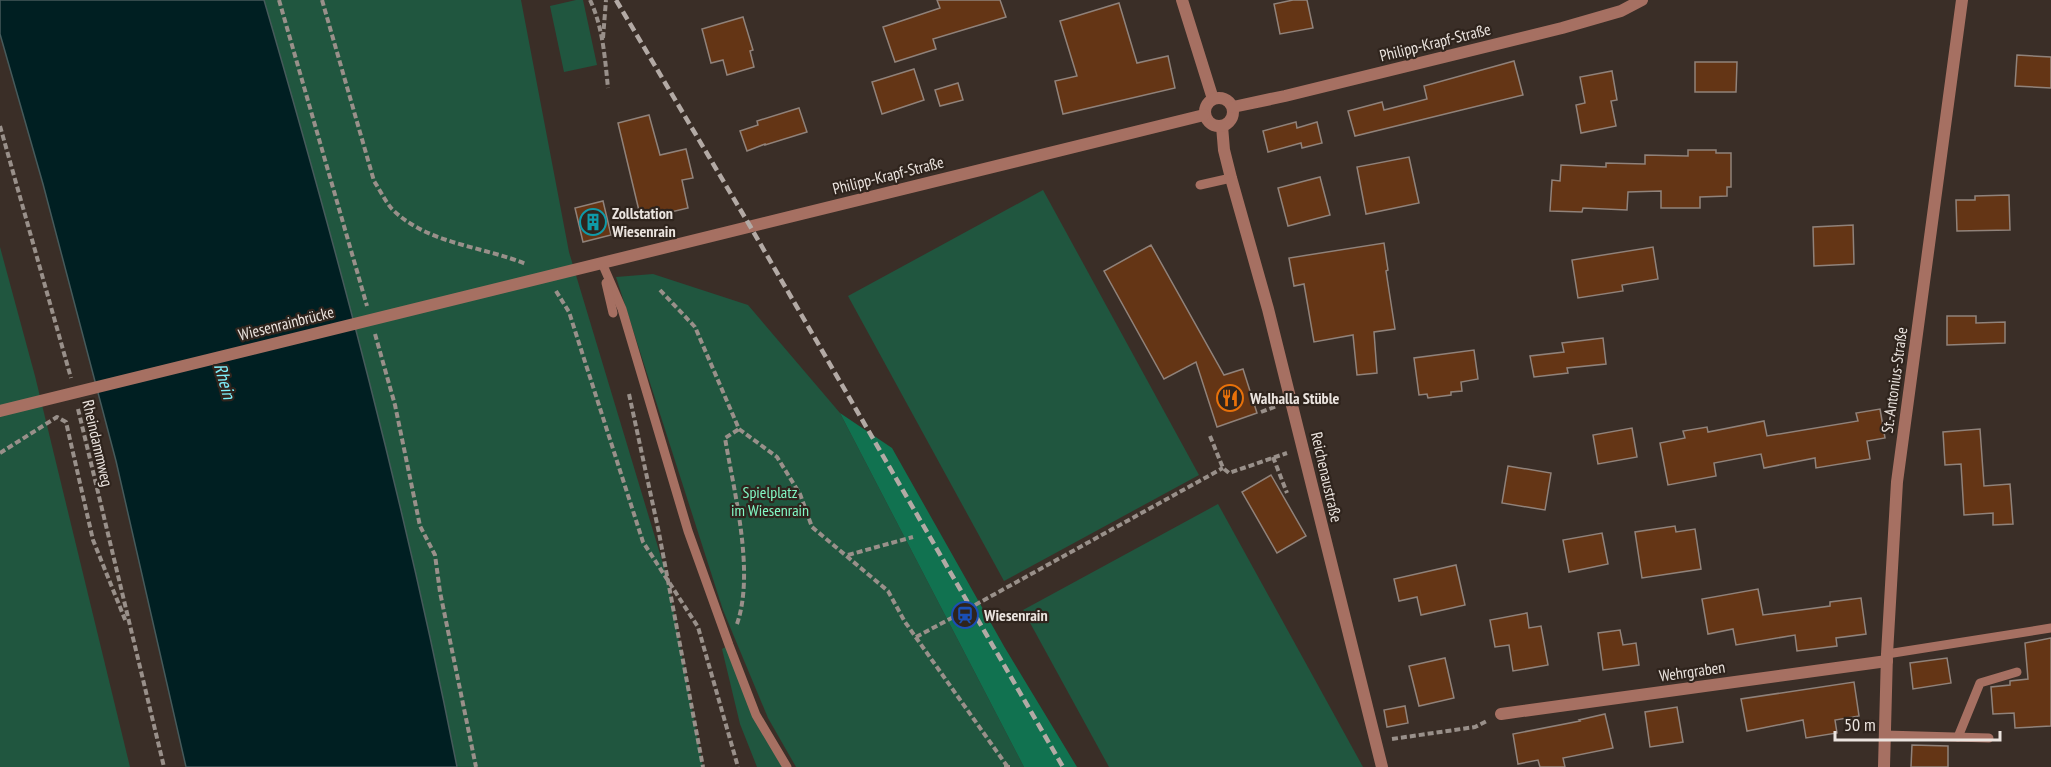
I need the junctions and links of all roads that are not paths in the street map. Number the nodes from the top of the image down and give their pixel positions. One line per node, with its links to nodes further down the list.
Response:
1 (1182, 0): 4 (street)
2 (1642, 0): 5 (street, Philipp-Krapf-Straße)
3 (1962, 0): 15 (street, St.-Antonius-Straße)
4 (1213, 99): 5 (street); 6 (street)
5 (1233, 107): 7 (street)
6 (1204, 115): 7 (street); 10 (street, Philipp-Krapf-Straße)
7 (1222, 126): 8 (street, Reichenaustraße)
8 (1231, 178): 9 (lane); 22 (street, Reichenaustraße)
9 (1200, 185)
10 (602, 263): 11 (street, Philipp-Krapf-Straße); 12 (lane); 21 (lane)
11 (579, 268): 13 (street, Wiesenrainbrücke)
12 (613, 313)
13 (0, 411)
14 (2051, 628): 15 (lane)
15 (1887, 658): 17 (street, Wehrgraben); 18 (street, St.-Antonius-Straße)
16 (2017, 672): 19 (lane)
17 (1502, 714)
18 (1885, 735): 19 (lane); 23 (street, St.-Antonius-Straße)
19 (1958, 737): 20 (lane)
20 (1989, 738)
21 (787, 767)
22 (1382, 767)
23 (1884, 767)

